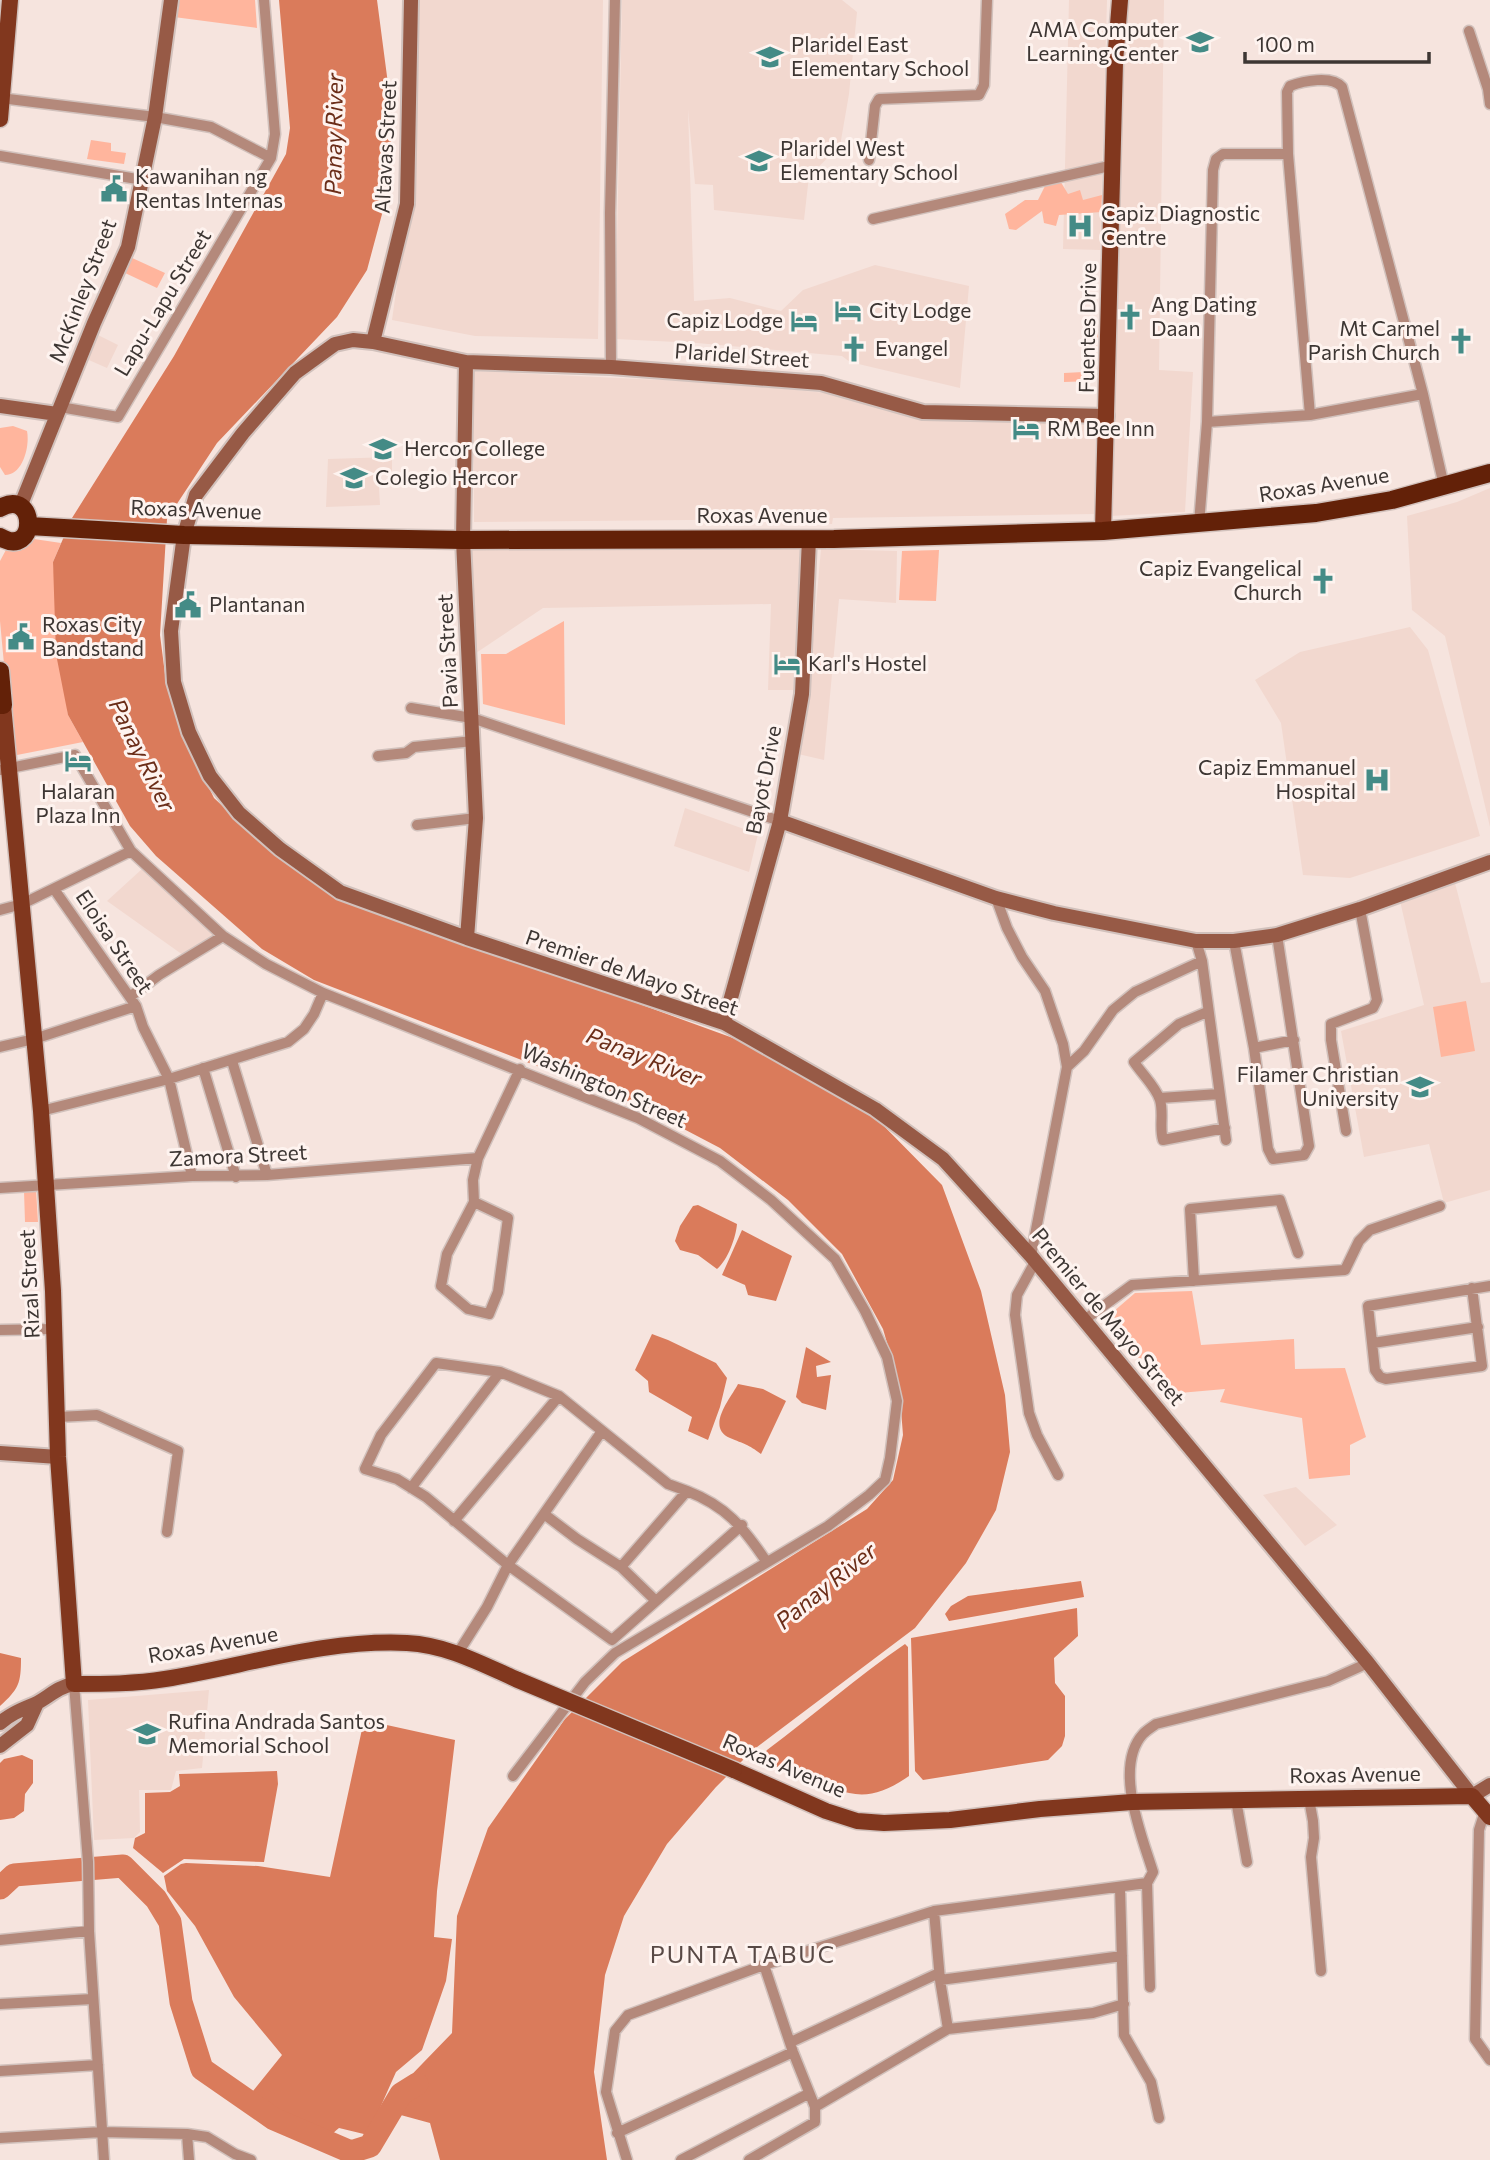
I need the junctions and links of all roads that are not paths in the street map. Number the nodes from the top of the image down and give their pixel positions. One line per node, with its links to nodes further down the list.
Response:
1 (10, 0): 9 (main road)
2 (171, 0): 11 (street, McKinley Street)
3 (264, 0): 15 (street)
4 (411, 0): 20 (street, Altavas Street)
5 (615, 0): 22 (street)
6 (987, 0): 16 (street)
7 (1120, 0): 17 (main road, Fuentes Drive)
8 (1469, 31): 10 (street)
9 (1, 99): 11 (street); 12 (main road)
10 (1490, 104)
11 (155, 117): 15 (street); 18 (street, McKinley Street)
12 (0, 119)
13 (1288, 155): 23 (street); 26 (street); 28 (street)
14 (0, 156): 18 (street)
15 (271, 158): 25 (street, Lapu-Lapu Street)
16 (869, 160)
17 (1114, 165): 19 (street); 27 (main road, Fuentes Drive)
18 (143, 180): 25 (street, McKinley Street)
19 (873, 219)
20 (373, 342): 21 (street, Plaridel Street); 36 (street)
21 (466, 362): 22 (street, Plaridel Street); 39 (street, Pavia Street)
22 (611, 367): 27 (street, Plaridel Street)
23 (1423, 394): 26 (street); 30 (street)
24 (0, 406): 25 (street)
25 (58, 411): 31 (street, McKinley Street)
26 (1310, 415): 28 (street)
27 (1107, 416): 35 (main road, Fuentes Drive)
28 (1207, 422): 33 (street)
29 (1490, 473): 30 (highway, Roxas Avenue)
30 (1444, 486): 33 (highway, Roxas Avenue)
31 (20, 507): 32 (highway); 34 (highway)
32 (0, 508)
33 (1199, 525): 35 (highway, Roxas Avenue)
34 (29, 526): 36 (highway, Roxas Avenue); 37 (highway)
35 (1103, 531): 38 (highway, Roxas Avenue)
36 (176, 534): 39 (highway, Roxas Avenue); 58 (street, Premier de Mayo Street)
37 (0, 539)
38 (810, 539): 39 (highway, Roxas Avenue); 47 (street, Bayot Drive)
39 (463, 540): 42 (street, Pavia Street)
40 (1, 691): 45 (main road, Rizal Street)
41 (411, 708): 42 (street)
42 (472, 718): 43 (street, Pavia Street); 47 (street)
43 (473, 741): 44 (street); 46 (street, Pavia Street)
44 (378, 756)
45 (5, 769): 49 (street, Washington Street); 53 (main road, Rizal Street)
46 (476, 818): 48 (street); 58 (street, Pavia Street)
47 (780, 821): 52 (street); 65 (street, Bayot Drive)
48 (417, 825)
49 (131, 851): 51 (street); 57 (street, Washington Street)
50 (1490, 862): 54 (street)
51 (54, 889): 53 (street); 63 (street, Eloisa Street)
52 (996, 898): 59 (street); 71 (street)
53 (22, 904): 55 (street); 66 (main road, Rizal Street)
54 (1360, 909): 56 (street); 79 (street)
55 (0, 910)
56 (1278, 935): 60 (street); 67 (street)
57 (223, 936): 62 (street, Washington Street); 63 (street)
58 (467, 938): 65 (street, Premier de Mayo Street)
59 (1196, 941): 60 (street); 61 (street)
60 (1234, 941): 69 (street)
61 (1202, 961): 64 (street); 71 (street)
62 (323, 993): 70 (street); 73 (street, Washington Street)
63 (133, 1001): 66 (street); 74 (street, Eloisa Street)
64 (1207, 1012): 75 (street); 76 (street)
65 (724, 1023): 90 (street, Premier de Mayo Street)
66 (34, 1039): 68 (street); 77 (main road, Rizal Street)
67 (1294, 1040): 69 (street); 69 (street)
68 (0, 1046)
69 (1254, 1048)
70 (232, 1061): 72 (street); 82 (street)
71 (1067, 1067): 90 (street)
72 (203, 1069): 74 (street); 84 (street)
73 (520, 1069): 81 (street); 112 (street, Washington Street)
74 (169, 1079): 77 (street); 83 (street, Eloisa Street)
75 (1219, 1094): 76 (street); 78 (street)
76 (1160, 1098): 78 (street)
77 (41, 1111): 85 (main road, Rizal Street)
78 (1225, 1128): 80 (street)
79 (1346, 1130)
80 (1226, 1140)
81 (478, 1158): 82 (street, Zamora Street); 87 (street)
82 (267, 1175): 84 (street, Zamora Street)
83 (192, 1176): 84 (street, Zamora Street); 85 (street, Zamora Street)
84 (236, 1177)
85 (44, 1187): 86 (street, Zamora Street); 96 (main road, Rizal Street)
86 (0, 1188)
87 (474, 1202): 87 (street)
88 (1440, 1206): 91 (street)
89 (1298, 1253): 91 (street)
90 (1033, 1259): 94 (street, Premier de Mayo Street); 105 (street)
91 (1194, 1281): 94 (street)
92 (1490, 1286): 93 (street)
93 (1472, 1288): 95 (street); 98 (street)
94 (1083, 1321): 117 (street, Premier de Mayo Street)
95 (1478, 1327): 98 (street); 98 (street)
96 (54, 1329): 97 (street); 101 (main road, Rizal Street)
97 (0, 1330)
98 (1373, 1343)
99 (500, 1372): 100 (street); 106 (street); 106 (street)
100 (559, 1396): 102 (street); 109 (street)
101 (58, 1417): 104 (main road, Rizal Street); 111 (street)
102 (603, 1431): 107 (street); 108 (street)
103 (0, 1453): 104 (street)
104 (58, 1457): 118 (main road, Rizal Street)
105 (1058, 1475)
106 (411, 1488): 109 (street)
107 (687, 1491): 110 (street); 114 (street)
108 (544, 1514): 113 (street); 114 (street)
109 (454, 1521): 113 (street)
110 (742, 1525): 112 (street); 115 (street)
111 (167, 1532)
112 (766, 1561): 122 (street, Washington Street)
113 (508, 1565): 115 (street); 116 (street)
114 (621, 1567): 115 (street)
115 (656, 1601)
116 (458, 1653): 118 (main road, Roxas Avenue); 127 (main road, Roxas Avenue, bridge)
117 (1368, 1662): 124 (street, Premier de Mayo Street); 127 (street)
118 (75, 1684): 119 (street); 133 (street, Rizal Street)
119 (37, 1703): 120 (street); 121 (street)
120 (0, 1723)
121 (0, 1746)
122 (513, 1776)
123 (1490, 1785): 124 (street)
124 (1472, 1796): 125 (main road, Roxas Avenue); 128 (main road)
125 (1309, 1799): 126 (main road, Roxas Avenue); 137 (street)
126 (1236, 1800): 127 (main road, Roxas Avenue); 129 (street)
127 (1132, 1802): 130 (street)
128 (1488, 1814): 145 (street)
129 (1247, 1862)
130 (1147, 1883): 131 (street); 139 (street)
131 (1121, 1886): 132 (street); 135 (street)
132 (934, 1911): 136 (street); 138 (street)
133 (89, 1931): 134 (street); 140 (street, Rizal Street)
134 (0, 1940)
135 (1122, 1956): 138 (street); 142 (street)
136 (764, 1965): 144 (street); 152 (street)
137 (1321, 1971)
138 (940, 1977): 143 (street); 144 (street)
139 (1150, 1987)
140 (93, 1999): 141 (street); 146 (street, Rizal Street)
141 (0, 2004)
142 (1124, 2004): 143 (street); 150 (street)
143 (948, 2029): 149 (street)
144 (792, 2047): 148 (street); 152 (street)
145 (1490, 2060)
146 (97, 2065): 147 (street); 151 (street, Rizal Street)
147 (0, 2071)
148 (808, 2094): 149 (street); 159 (street)
149 (815, 2106): 160 (street)
150 (1159, 2118)
151 (102, 2132): 153 (street); 154 (street); 155 (street, Rizal Street)
152 (617, 2133): 158 (street)
153 (187, 2134): 156 (street); 157 (street)
154 (0, 2138)
155 (104, 2160)
156 (189, 2160)
157 (251, 2160)
158 (627, 2160)
159 (681, 2160)
160 (749, 2160)

